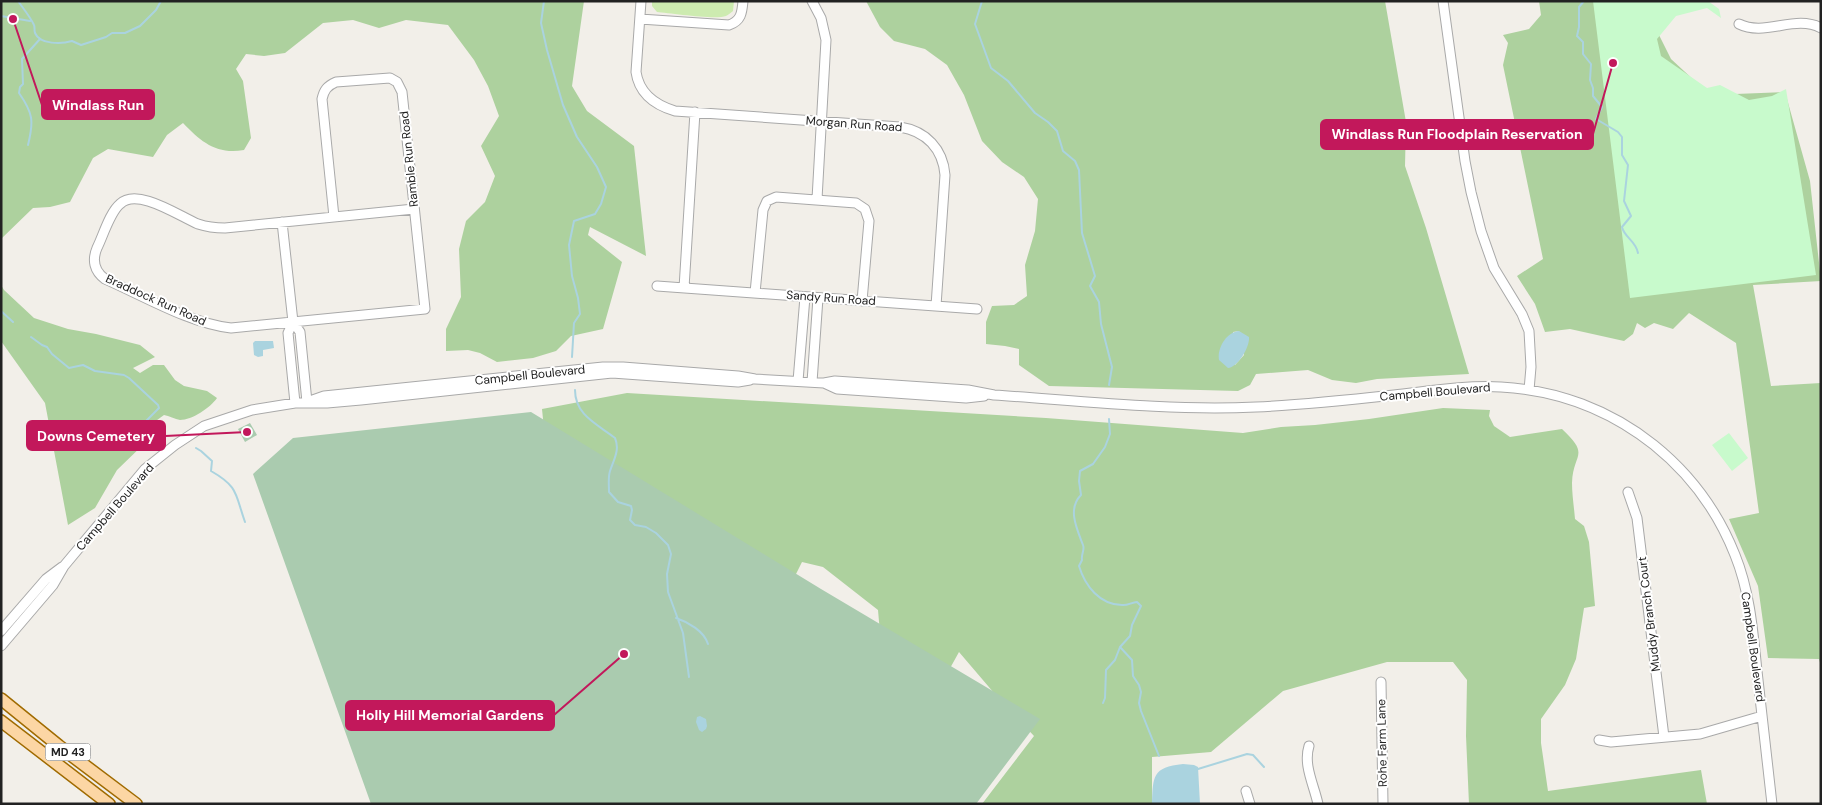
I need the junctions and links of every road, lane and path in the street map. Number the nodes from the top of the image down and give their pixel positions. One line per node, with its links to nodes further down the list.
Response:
1 (641, 1): 5 (street, Morgan Run Road)
2 (743, 1): 5 (street)
3 (812, 1): 9 (street)
4 (1444, 1): 25 (street)
5 (640, 19): 8 (street, Morgan Run Road)
6 (1739, 24): 7 (street)
7 (1821, 28)
8 (695, 112): 9 (street, Morgan Run Road); 15 (street)
9 (822, 121): 10 (street); 20 (street, Morgan Run Road)
10 (817, 200): 16 (street); 19 (street)
11 (414, 209): 12 (street, Braddock Run Road); 12 (street, Ramble Run Road); 22 (street, Ramble Run Road)
12 (334, 218): 13 (street, Braddock Run Road)
13 (282, 222): 22 (street); 22 (street, Braddock Run Road)
14 (657, 286): 15 (street, Sandy Run Road)
15 (684, 288): 16 (street, Sandy Run Road)
16 (755, 293): 17 (street, Sandy Run Road)
17 (805, 297): 18 (street, Sandy Run Road); 23 (street)
18 (818, 298): 19 (street, Sandy Run Road); 24 (street)
19 (862, 301): 20 (street, Sandy Run Road)
20 (936, 306): 21 (street, Sandy Run Road)
21 (977, 309)
22 (292, 322): 26 (street); 27 (street)
23 (798, 381): 24 (street, Campbell Boulevard); 26 (street, Campbell Boulevard)
24 (812, 382): 25 (street, Campbell Boulevard)
25 (1529, 390): 34 (street, Campbell Boulevard)
26 (307, 402): 27 (street, Campbell Boulevard)
27 (295, 403): 29 (street, Campbell Boulevard)
28 (1628, 492): 36 (street, Muddy Branch Court)
29 (64, 566): 30 (street, Campbell Boulevard); 31 (street, Campbell Boulevard)
30 (1, 631)
31 (1, 646)
32 (1381, 682): 44 (street, Rohe Farm Lane)
33 (1, 699): 41 (main road, MD 43)
34 (1762, 716): 36 (street); 45 (street, Campbell Boulevard)
35 (1, 722): 40 (main road, MD 43)
36 (1664, 737): 37 (street)
37 (1599, 740)
38 (1309, 746): 43 (street)
39 (1246, 791): 42 (street)
40 (109, 804)
41 (136, 804)
42 (1250, 804)
43 (1318, 804)
44 (1383, 804)
45 (1772, 804)

